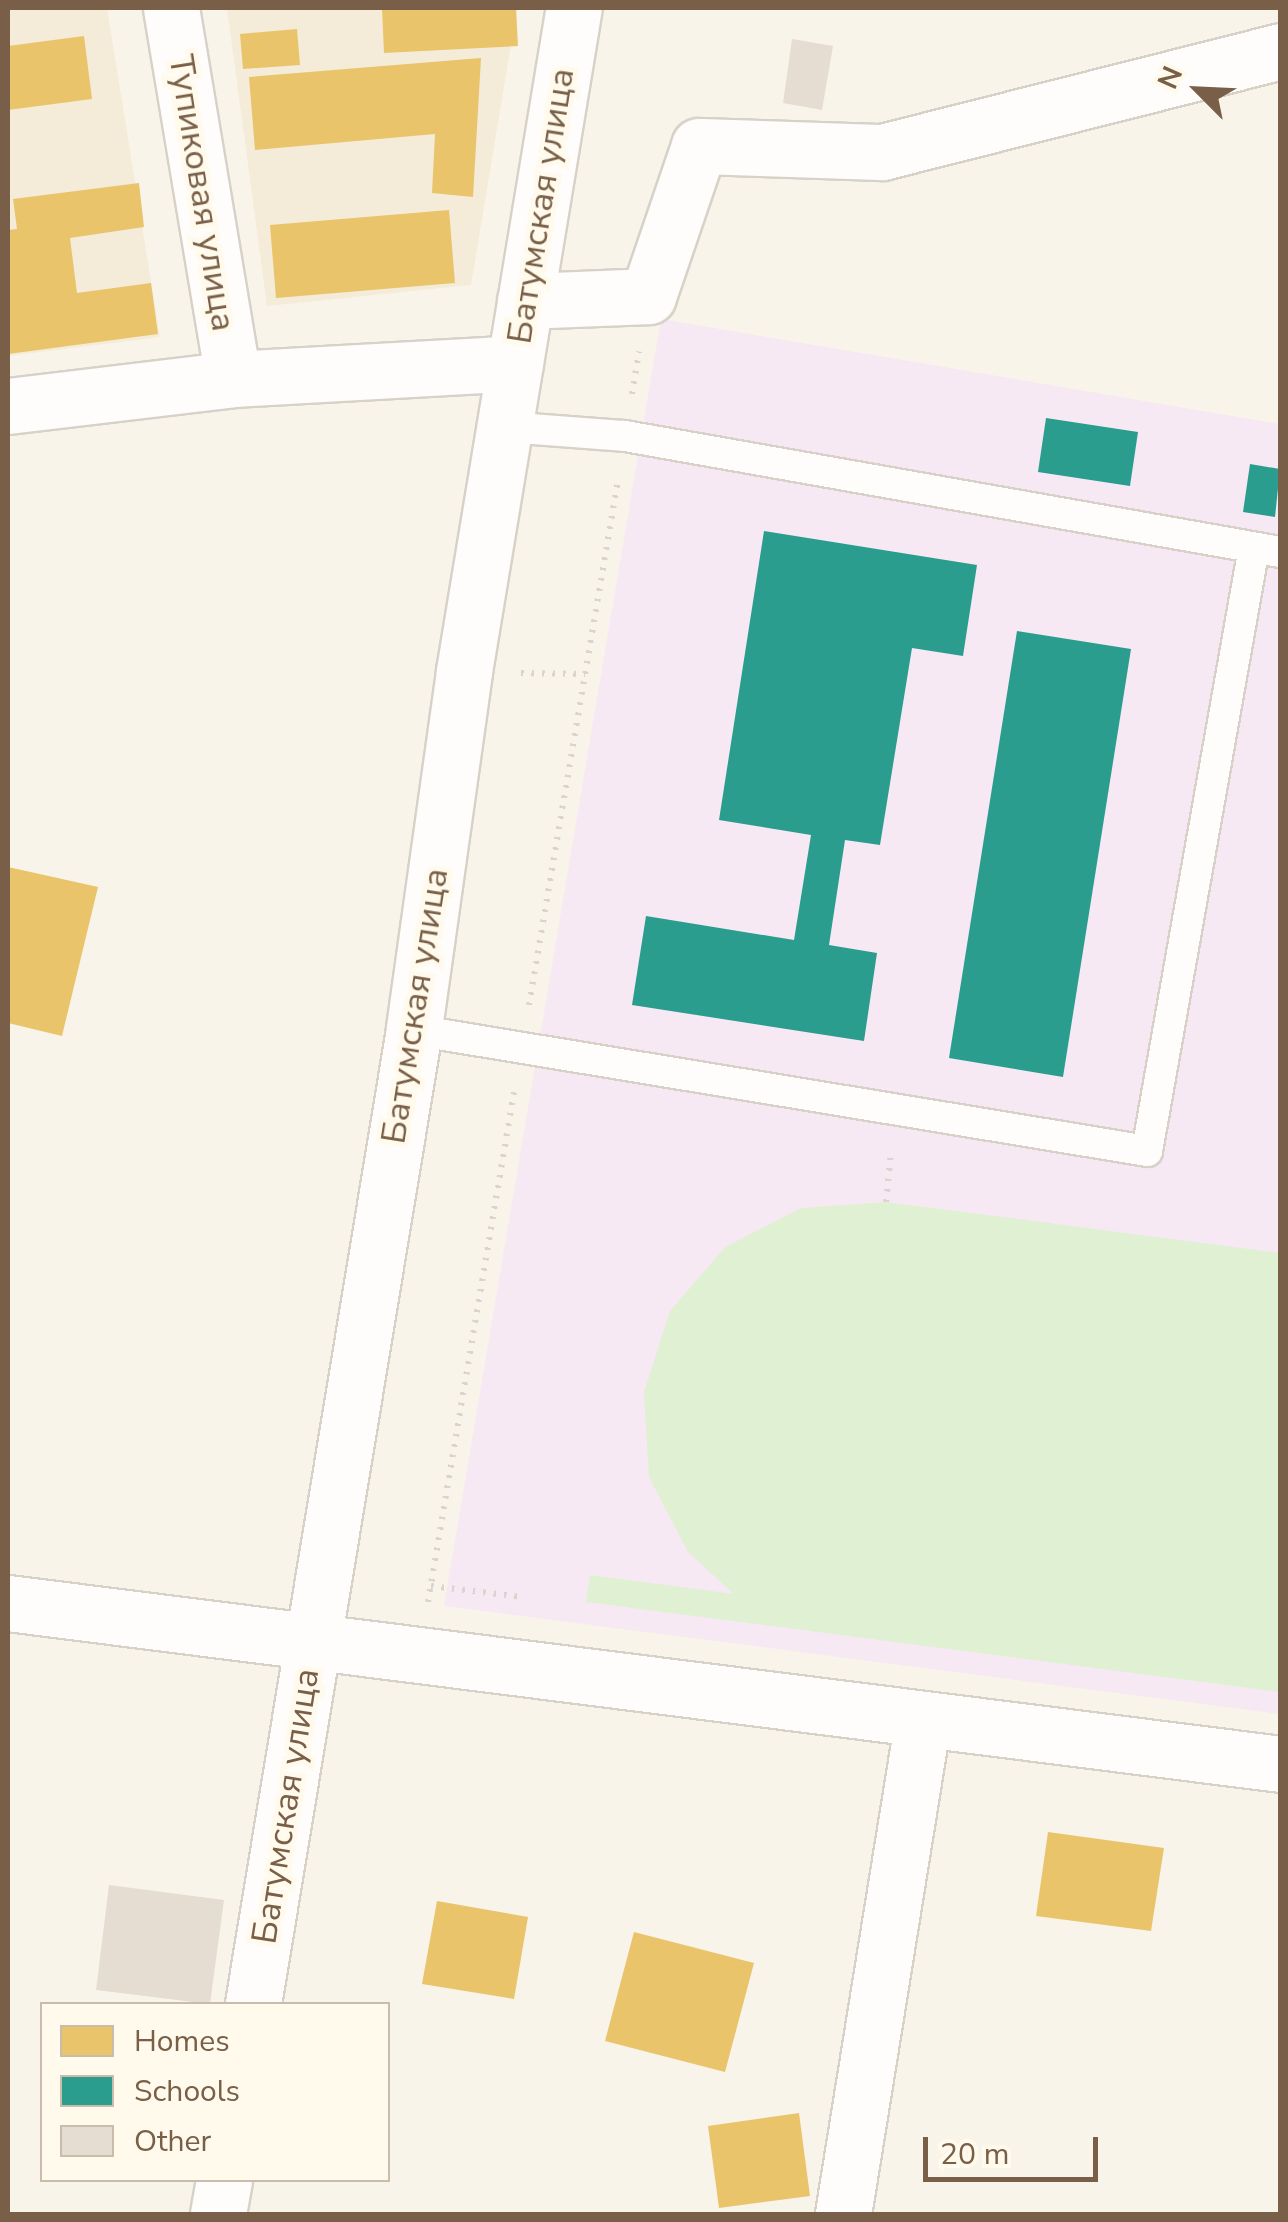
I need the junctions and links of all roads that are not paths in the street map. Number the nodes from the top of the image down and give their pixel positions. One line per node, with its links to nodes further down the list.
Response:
1 (171, 8): 6 (street, Тупиковая улица)
2 (574, 8): 4 (street, Батумская улица)
3 (1280, 51): 4 (street)
4 (525, 301): 5 (street, Батумская улица)
5 (515, 363): 6 (street); 8 (street, Батумская улица)
6 (233, 379): 7 (street)
7 (8, 406)
8 (505, 427): 9 (lane); 10 (street, Батумская улица)
9 (1267, 549): 10 (lane)
10 (414, 1030): 12 (street, Батумская улица)
11 (8, 1603): 12 (street)
12 (312, 1644): 13 (street); 15 (street, Батумская улица)
13 (923, 1720): 14 (street); 18 (street)
14 (1280, 1764)
15 (253, 2002)
16 (224, 2182): 17 (street)
17 (218, 2214)
18 (843, 2214)

